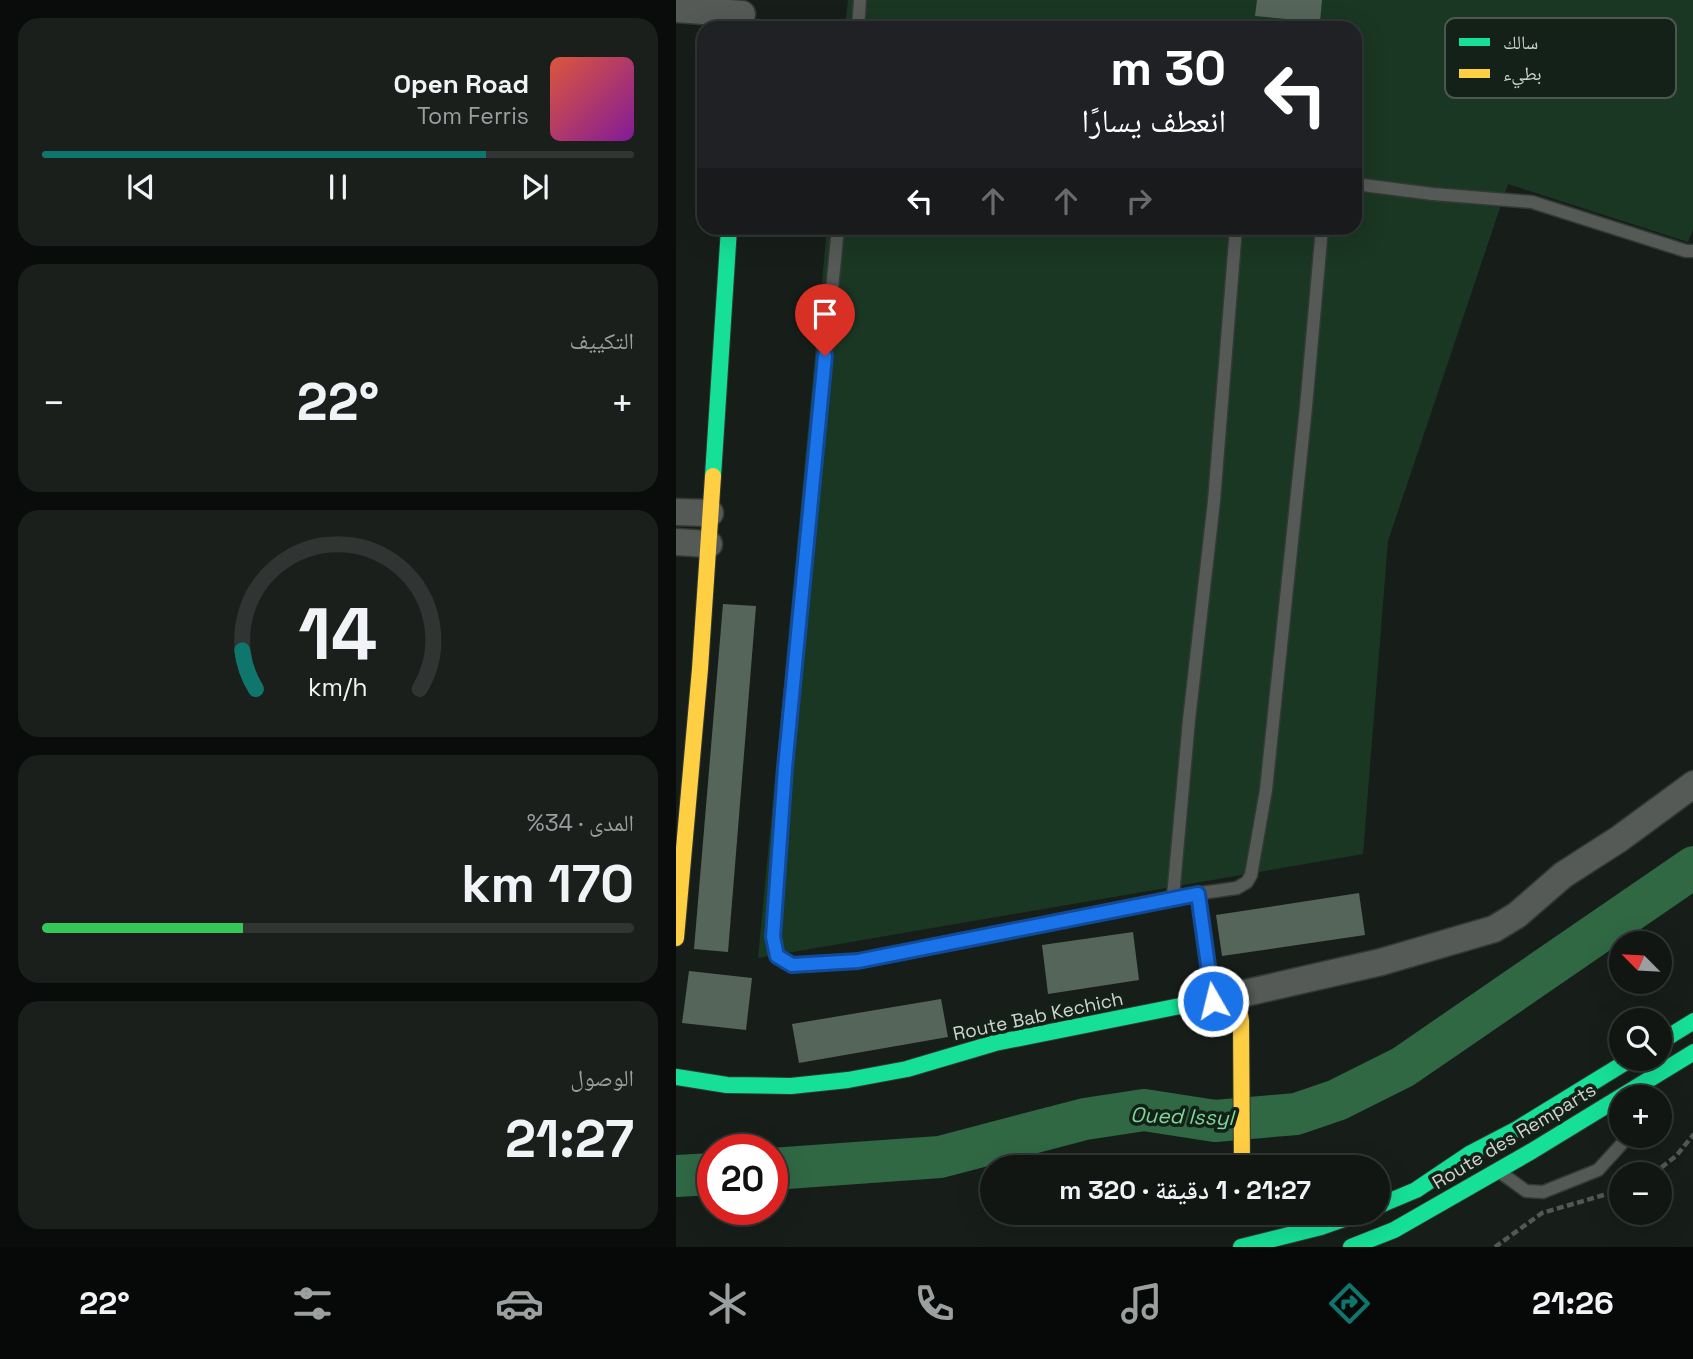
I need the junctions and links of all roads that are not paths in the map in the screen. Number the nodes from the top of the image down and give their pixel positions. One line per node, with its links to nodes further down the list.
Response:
1 (860, 0): 4 (lane)
2 (676, 9): 3 (street)
3 (742, 14)
4 (858, 21)
5 (1362, 185): 10 (lane)
6 (728, 235): 12 (street)
7 (837, 235): 17 (lane)
8 (1235, 235): 17 (lane)
9 (1321, 235): 16 (lane)
10 (1693, 251)
11 (676, 512): 12 (street)
12 (710, 513): 14 (street)
13 (676, 542): 14 (street)
14 (709, 544): 18 (street)
15 (1693, 784): 20 (street)
16 (1198, 894): 17 (lane); 20 (lane)
17 (1173, 897)
18 (677, 919): 19 (street)
19 (676, 938)
20 (1225, 998): 25 (street, Route Bab Kechich); 29 (street)
21 (1693, 1021): 22 (street)
22 (1672, 1034)
23 (1693, 1052): 26 (street, Route des Remparts)
24 (1612, 1071): 31 (street, Route des Remparts)
25 (676, 1077)
26 (1642, 1085)
27 (1609, 1106): 30 (street, Route des Remparts)
28 (1618, 1148): 30 (lane)
29 (1242, 1155)
30 (1498, 1171): 34 (street, Route des Remparts)
31 (1390, 1201)
32 (1327, 1225): 33 (street)
33 (1244, 1244)
34 (1351, 1247)

